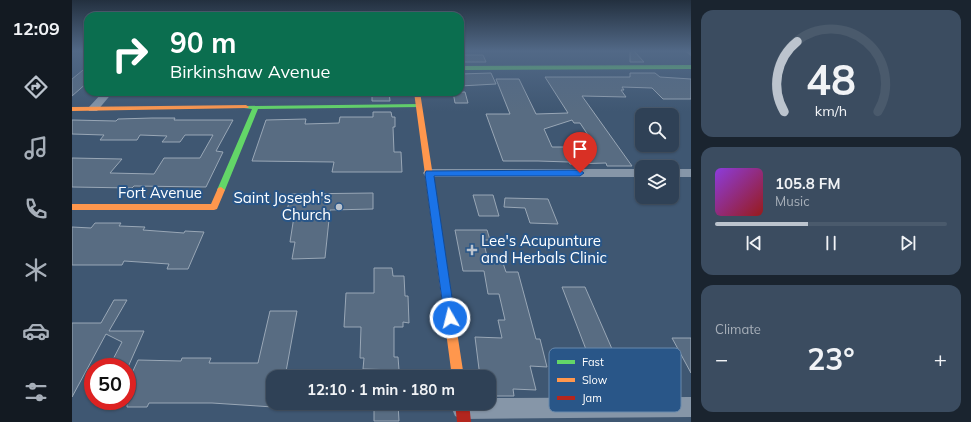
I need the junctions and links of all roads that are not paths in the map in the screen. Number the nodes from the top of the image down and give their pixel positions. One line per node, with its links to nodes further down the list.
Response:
1 (104, 96): 6 (street)
2 (418, 96): 3 (street)
3 (419, 106): 4 (street); 10 (street)
4 (255, 108): 6 (street); 11 (street, Fort Avenue)
5 (72, 109): 6 (street)
6 (93, 109)
7 (635, 173): 10 (street)
8 (679, 173): 9 (street)
9 (691, 173)
10 (429, 174): 12 (street)
11 (72, 207)
12 (457, 370)
13 (681, 407): 14 (street)
14 (691, 407)
15 (549, 409): 16 (street)
16 (463, 411)

